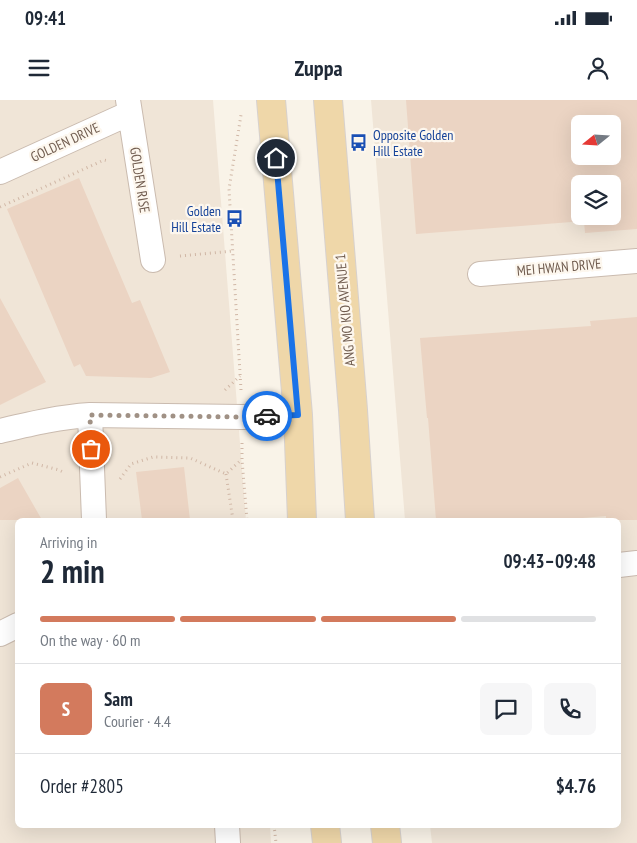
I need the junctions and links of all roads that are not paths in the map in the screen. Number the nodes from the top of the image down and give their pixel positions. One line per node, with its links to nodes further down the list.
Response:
1 (271, 100): 9 (main road)
2 (328, 100): 13 (main road, ANG MO KIO AVENUE 1)
3 (129, 106): 4 (street, GOLDEN DRIVE); 5 (street, GOLDEN RISE)
4 (0, 172)
5 (153, 260)
6 (637, 261): 7 (street, MEI HWAN DRIVE)
7 (480, 274)
8 (90, 415): 9 (street); 10 (street); 11 (street)
9 (298, 415): 12 (main road)
10 (0, 431)
11 (94, 518)
12 (302, 518)
13 (360, 518)
14 (637, 564): 15 (street)
15 (621, 565)
16 (15, 626): 17 (street)
17 (0, 634)
18 (227, 828): 21 (street)
19 (325, 828): 22 (main road)
20 (385, 828): 23 (main road)
21 (228, 843)
22 (327, 843)
23 (386, 843)

